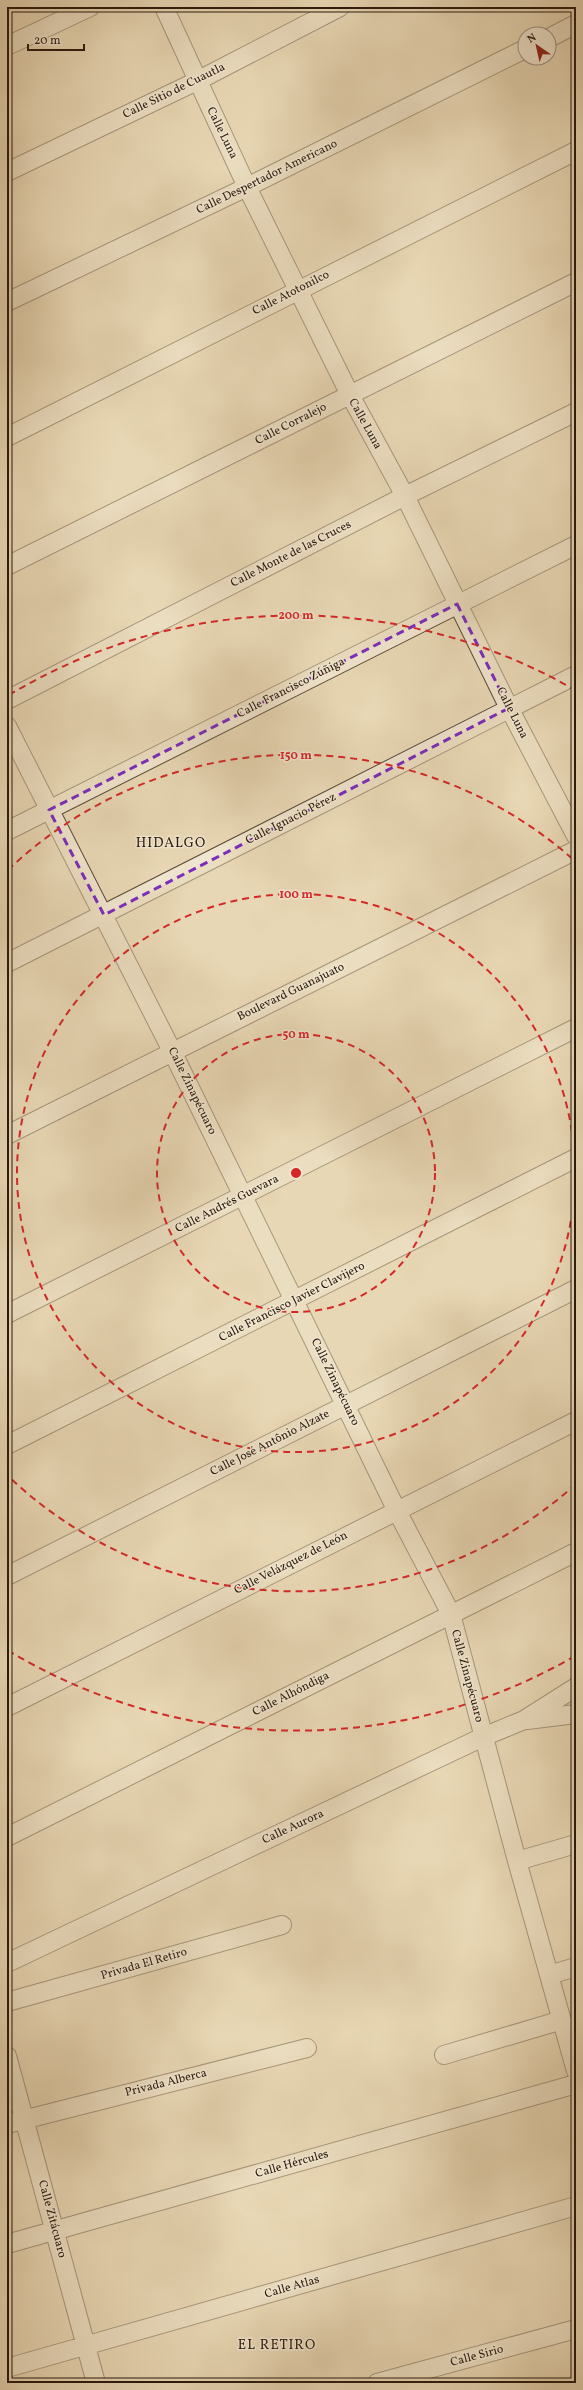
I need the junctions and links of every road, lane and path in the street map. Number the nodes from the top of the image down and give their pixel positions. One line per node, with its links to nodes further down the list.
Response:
1 (90, 7): 6 (street)
2 (164, 7): 8 (street, Calle Luna)
3 (340, 7): 8 (street, Calle Sitio de Cuautla)
4 (576, 24): 5 (street)
5 (557, 34)
6 (7, 46)
7 (517, 54): 11 (street, Calle Despertador Americano)
8 (197, 81): 10 (street, Calle Sitio de Cuautla); 11 (street, Calle Luna)
9 (576, 151): 13 (street, Calle Atotonilco)
10 (7, 172)
11 (247, 187): 13 (street, Calle Luna); 14 (street, Calle Despertador Americano)
12 (576, 282): 15 (street, Calle Corralejo)
13 (298, 289): 15 (street, Calle Luna); 17 (street, Calle Atotonilco)
14 (7, 302)
15 (350, 395): 18 (street, Calle Luna); 20 (street, Calle Corralejo)
16 (576, 412): 18 (street, Calle Monte de las Cruces)
17 (7, 437)
18 (405, 496): 21 (street, Calle Luna); 23 (street, Calle Monte de las Cruces)
19 (576, 545): 21 (street, Calle Francisco Zúñiga)
20 (7, 566)
21 (457, 604): 24 (street, Calle Luna); 26 (street, Calle Francisco Zúñiga)
22 (576, 675): 24 (street, Calle Ignacio Pérez)
23 (7, 700)
24 (508, 708): 28 (street, Calle Luna); 30 (street, Calle Ignacio Pérez)
25 (7, 726): 26 (street, Calle Zinapécuaro)
26 (49, 810): 27 (street, Calle Francisco Zúñiga); 30 (street, Calle Zinapécuaro)
27 (7, 831)
28 (576, 836)
29 (576, 850): 33 (street, Boulevard Guanajuato)
30 (104, 915): 31 (street, Calle Ignacio Pérez); 33 (street, Calle Zinapécuaro)
31 (7, 963)
32 (576, 1028): 36 (street, Calle Andrés Guevara)
33 (172, 1051): 34 (street, Boulevard Guanajuato); 36 (street, Calle Zinapécuaro)
34 (7, 1135)
35 (576, 1158): 38 (street, Calle Francisco Javier Clavijero)
36 (243, 1196): 38 (street, Calle Zinapécuaro); 39 (street, Calle Andrés Guevara)
37 (576, 1289): 40 (street, Calle José Antônio Alzate)
38 (294, 1301): 40 (street, Calle Zinapécuaro); 42 (street, Calle Francisco Javier Clavijero)
39 (7, 1314)
40 (346, 1404): 43 (street, Calle Zinapécuaro); 45 (street, Calle José Antônio Alzate)
41 (576, 1421): 43 (street, Calle Velázquez de León)
42 (7, 1445)
43 (396, 1509): 46 (street, Calle Zinapécuaro); 48 (street, Calle Velázquez de León)
44 (576, 1552): 46 (street, Calle Alhóndiga)
45 (7, 1576)
46 (451, 1614): 51 (street, Calle Zinapécuaro); 52 (street, Calle Alhóndiga)
47 (576, 1687): 50 (street, Calle Aurora)
48 (7, 1706)
49 (576, 1714): 50 (street)
50 (524, 1720): 51 (street, Calle Aurora)
51 (483, 1737): 54 (street, Calle Zinapécuaro); 56 (street, Calle Aurora)
52 (7, 1837)
53 (576, 1844): 54 (street)
54 (517, 1861): 58 (street, Calle Zinapécuaro)
55 (282, 1925): 59 (street, Privada El Retiro)
56 (7, 1963)
57 (576, 1967): 58 (street)
58 (549, 1975): 60 (street, Calle Zinapécuaro)
59 (7, 2002)
60 (562, 2020): 62 (street); 64 (street, Calle Zinapécuaro)
61 (307, 2048): 66 (street, Privada Alberca)
62 (444, 2055)
63 (7, 2056): 66 (street, Calle Zitácuaro)
64 (576, 2071)
65 (576, 2084): 69 (street, Calle Hércules)
66 (25, 2119): 67 (street, Privada Alberca); 69 (street, Calle Zitácuaro)
67 (7, 2124)
68 (576, 2206): 72 (street, Calle Atlas)
69 (56, 2231): 70 (street, Calle Hércules); 72 (street, Calle Zitácuaro)
70 (7, 2244)
71 (576, 2330): 75 (street, Calle Sirio)
72 (86, 2346): 73 (street, Calle Atlas); 74 (street, Calle Zitácuaro)
73 (7, 2368)
74 (96, 2383)
75 (378, 2383)

